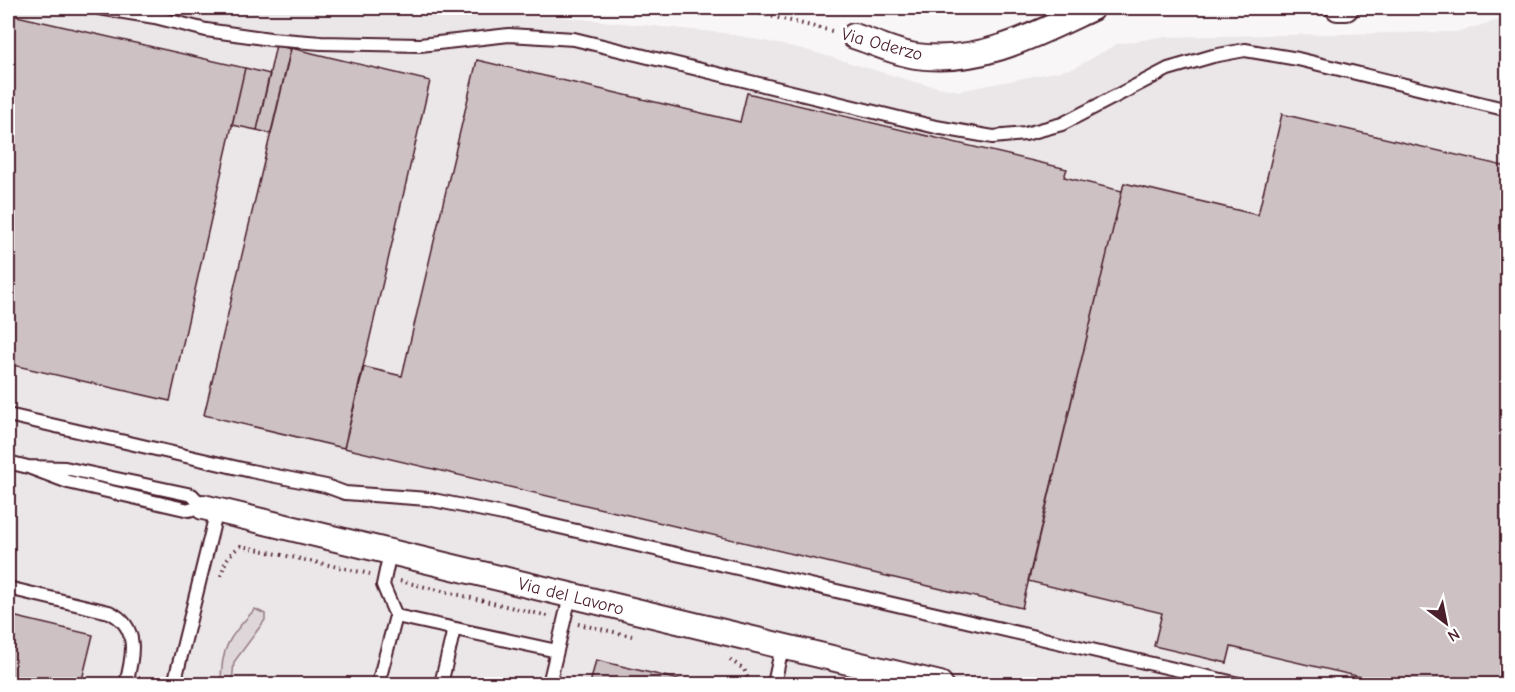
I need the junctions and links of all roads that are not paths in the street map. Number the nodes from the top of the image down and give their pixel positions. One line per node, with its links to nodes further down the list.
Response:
1 (99, 8): 6 (lane)
2 (1092, 8): 5 (street, Via Oderzo)
3 (1338, 8): 4 (street)
4 (1346, 8)
5 (854, 36)
6 (1508, 110)
7 (8, 414): 24 (lane)
8 (8, 462): 9 (lane)
9 (210, 509): 10 (street, Via del Lavoro); 18 (lane)
10 (390, 552): 12 (street, Via del Lavoro); 13 (lane)
11 (8, 588): 17 (lane)
12 (570, 596): 15 (street, Via del Lavoro); 16 (lane)
13 (396, 616): 14 (lane); 19 (lane)
14 (454, 629): 16 (lane); 20 (lane)
15 (782, 647): 22 (lane); 23 (street, Via del Lavoro)
16 (557, 651): 21 (lane)
17 (126, 684)
18 (174, 684)
19 (378, 684)
20 (441, 684)
21 (549, 684)
22 (774, 684)
23 (940, 684)
24 (1239, 684)

